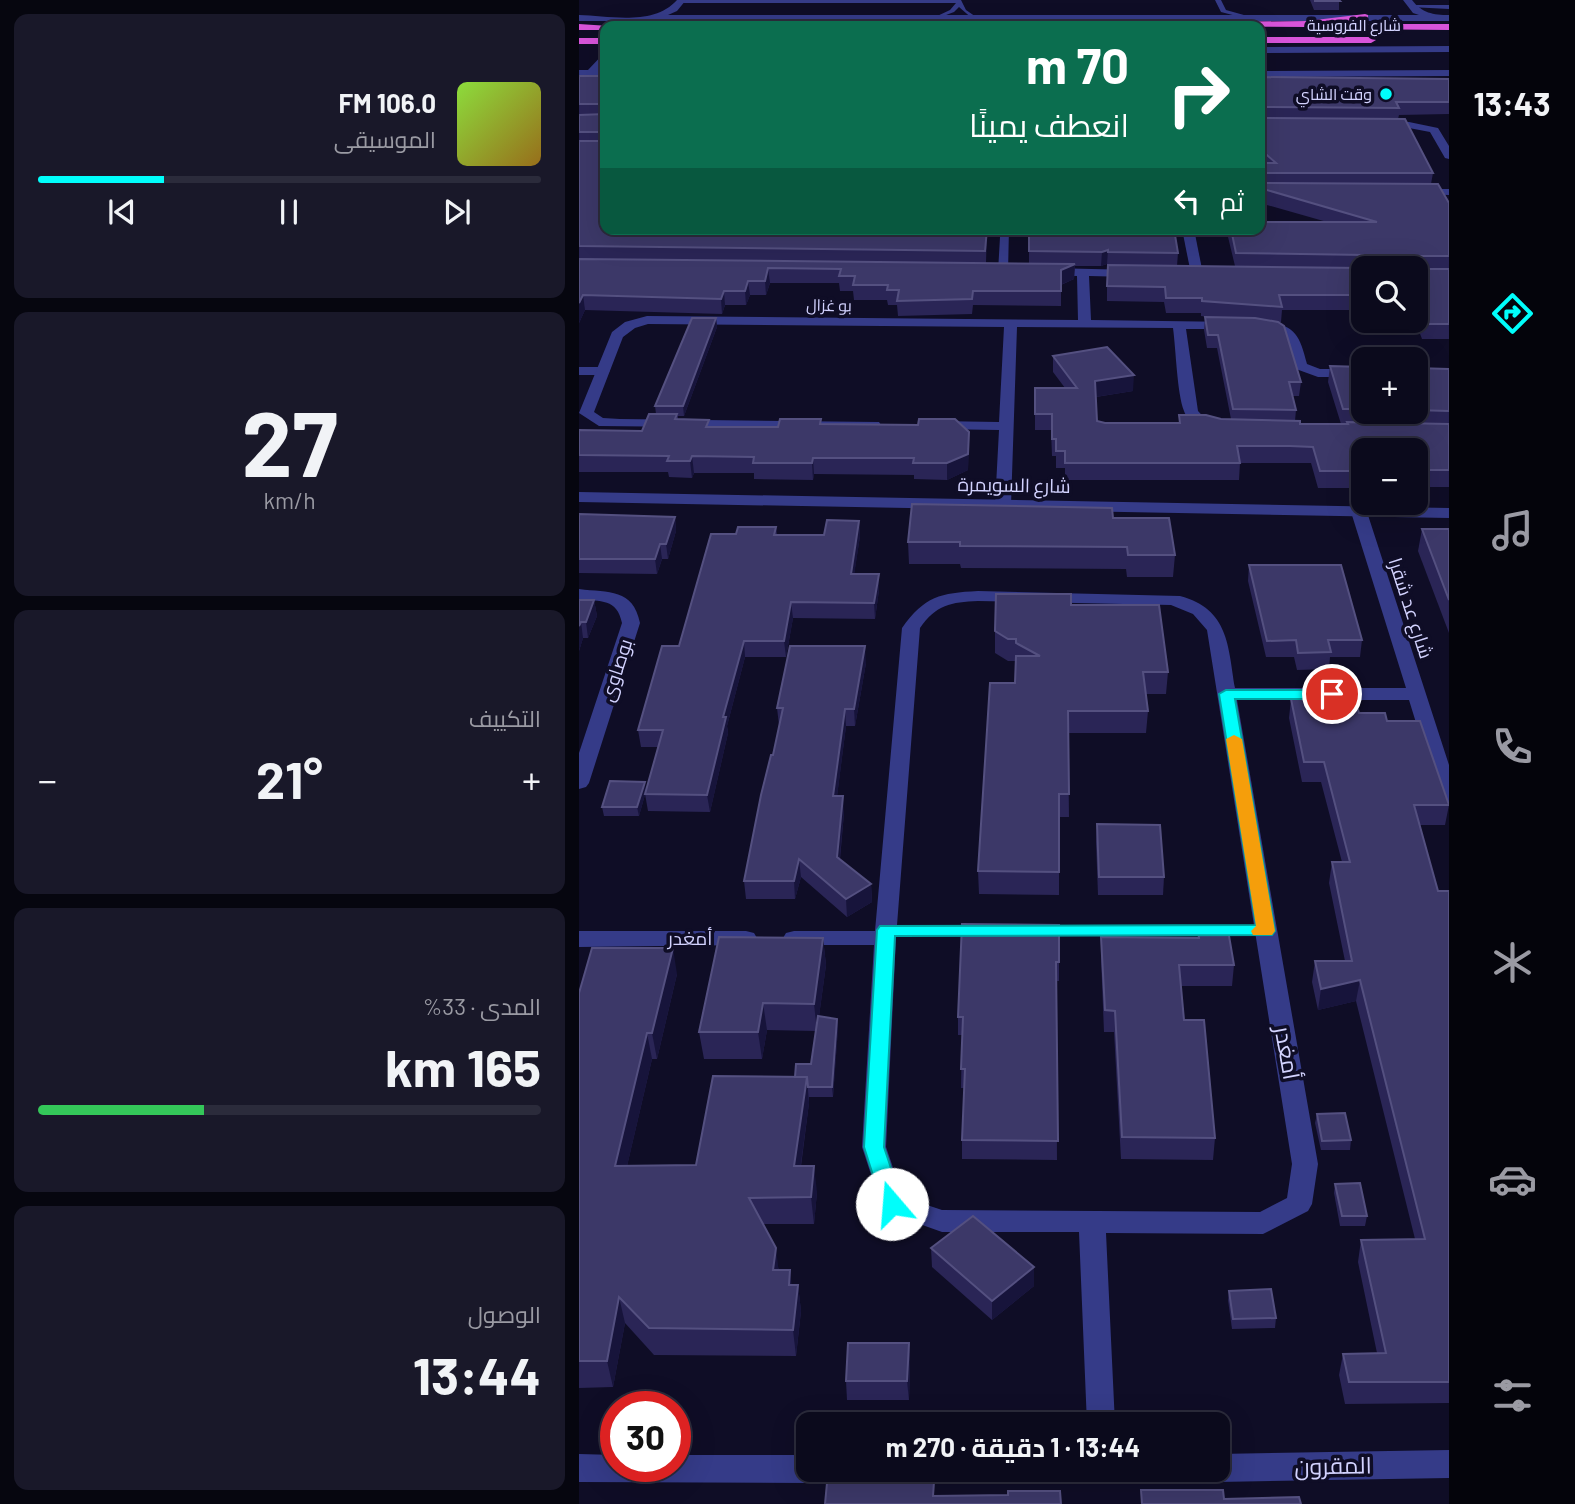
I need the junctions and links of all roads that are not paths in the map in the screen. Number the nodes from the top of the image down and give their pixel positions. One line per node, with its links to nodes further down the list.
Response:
1 (1218, 0): 7 (lane)
2 (1396, 0): 13 (street)
3 (959, 1): 4 (lane)
4 (680, 3): 11 (street); 16 (street)
5 (1410, 4): 6 (lane); 14 (street)
6 (1449, 7)
7 (1221, 8): 8 (lane); 9 (lane)
8 (1199, 17): 9 (street); 18 (street)
9 (1247, 17): 12 (street)
10 (579, 18): 11 (street)
11 (647, 18): 16 (street)
12 (1365, 18): 13 (street); 19 (highway)
13 (1389, 18): 14 (street)
14 (1434, 18): 15 (street)
15 (1449, 18)
16 (694, 19): 17 (street)
17 (935, 19): 18 (street); 18 (lane)
18 (976, 19)
19 (1265, 24)
20 (1265, 27): 21 (highway, شارع الفروسية)
21 (1449, 27)
22 (1449, 40): 25 (highway, شارع الفروسية)
23 (579, 41): 24 (highway)
24 (600, 41)
25 (1265, 42)
26 (1449, 49): 27 (street)
27 (1265, 50)
28 (600, 61): 30 (street)
29 (579, 73): 30 (street)
30 (591, 73): 31 (street)
31 (600, 73)
32 (1449, 73): 33 (street)
33 (1265, 74)
34 (1369, 125): 35 (street)
35 (1449, 156)
36 (1408, 192): 37 (street)
37 (1449, 192)
38 (1005, 235): 40 (lane)
39 (1188, 235): 43 (street)
40 (1010, 272): 41 (street)
41 (1083, 273): 42 (street); 45 (street)
42 (1146, 273)
43 (1211, 274)
44 (1011, 324): 45 (street, بو غزال); 48 (street, بو غزال); 52 (street)
45 (1085, 324): 46 (street, بو غزال)
46 (1179, 324): 49 (street, بو غزال); 53 (street)
47 (579, 371): 48 (street)
48 (603, 371): 50 (street, بو غزال)
49 (1351, 373)
50 (883, 425)
51 (925, 425): 52 (street)
52 (1008, 426): 55 (street)
53 (1233, 429)
54 (579, 497): 55 (street, شارع السويمرة)
55 (1003, 505): 56 (street, شارع السويمرة)
56 (1351, 512)
57 (1428, 513): 58 (street, شارع السويمرة)
58 (1449, 513)
59 (1360, 515): 62 (street, شارع عد شقرا)
60 (579, 594): 63 (street, بوصاوى)
61 (1226, 694): 62 (street); 67 (street, أمغدر); 68 (street, أمغدر)
62 (1417, 694): 64 (street, شارع عد شقرا)
63 (579, 783)
64 (1449, 797)
65 (995, 930): 68 (lane)
66 (1022, 930): 67 (lane)
67 (1266, 931): 70 (street, أمغدر)
68 (886, 934): 69 (street, أمغدر); 70 (street, أمغدر)
69 (579, 939)
70 (1092, 1222): 71 (street)
71 (1100, 1412)
72 (1449, 1464): 74 (street, المقرون)
73 (579, 1468): 75 (street)
74 (1230, 1468)
75 (796, 1469)

